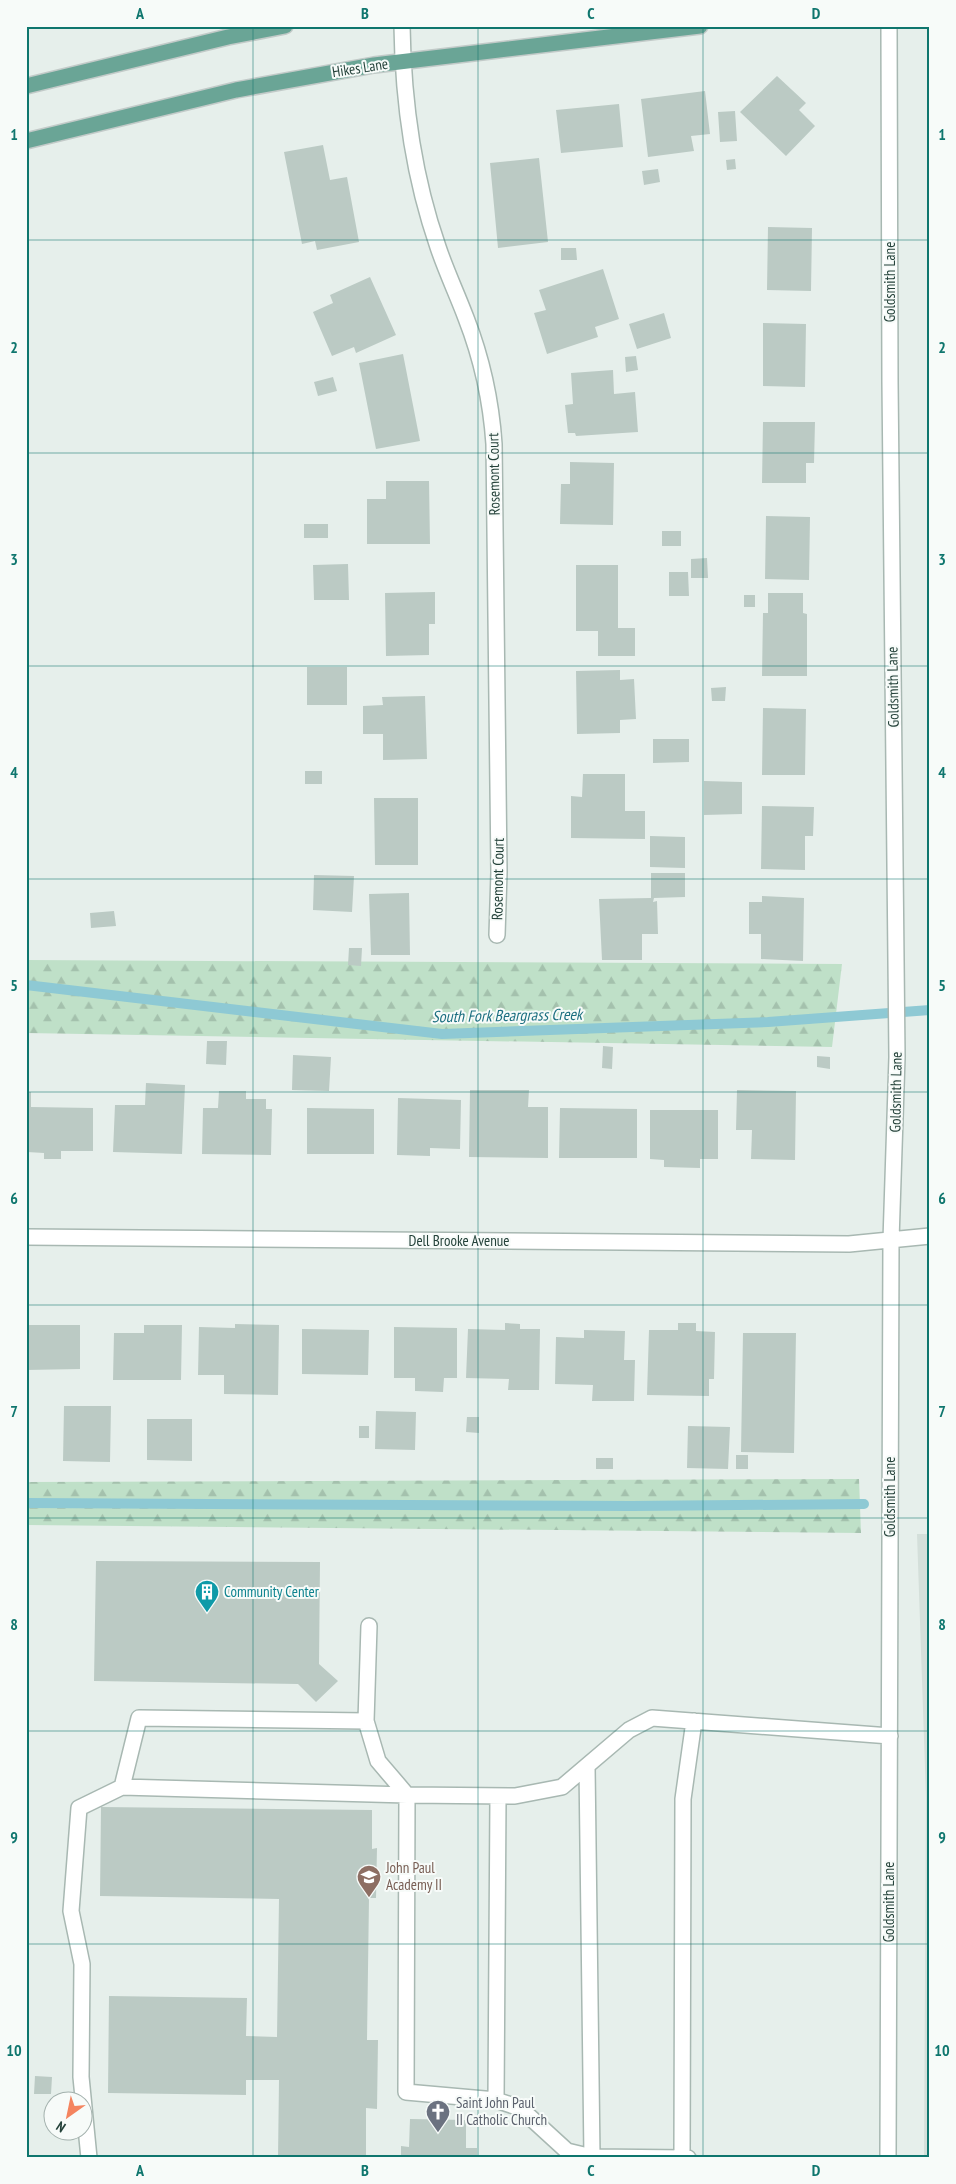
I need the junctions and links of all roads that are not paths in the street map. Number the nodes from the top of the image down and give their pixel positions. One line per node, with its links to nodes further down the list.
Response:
1 (286, 26): 6 (main road)
2 (402, 26): 5 (street, Rosemont Court)
3 (700, 26): 5 (main road, Hikes Lane)
4 (889, 26): 11 (street, Goldsmith Lane)
5 (403, 62): 7 (main road, Hikes Lane); 8 (street, Rosemont Court)
6 (26, 86)
7 (26, 141)
8 (497, 935)
9 (930, 1236): 11 (street, Dell Brooke Avenue)
10 (26, 1237): 11 (street, Dell Brooke Avenue)
11 (892, 1240): 15 (street, Goldsmith Lane)
12 (369, 1626): 13 (street)
13 (366, 1721): 17 (street); 18 (street)
14 (694, 1721): 15 (street); 16 (street); 23 (street)
15 (890, 1736): 25 (street, Goldsmith Lane)
16 (587, 1766): 19 (street); 21 (street)
17 (122, 1787): 18 (street); 22 (street)
18 (407, 1795): 19 (street); 20 (street)
19 (498, 1797): 20 (street)
20 (496, 2100): 21 (street)
21 (592, 2157): 23 (street)
22 (89, 2158)
23 (682, 2158): 24 (street)
24 (688, 2158)
25 (888, 2158)

